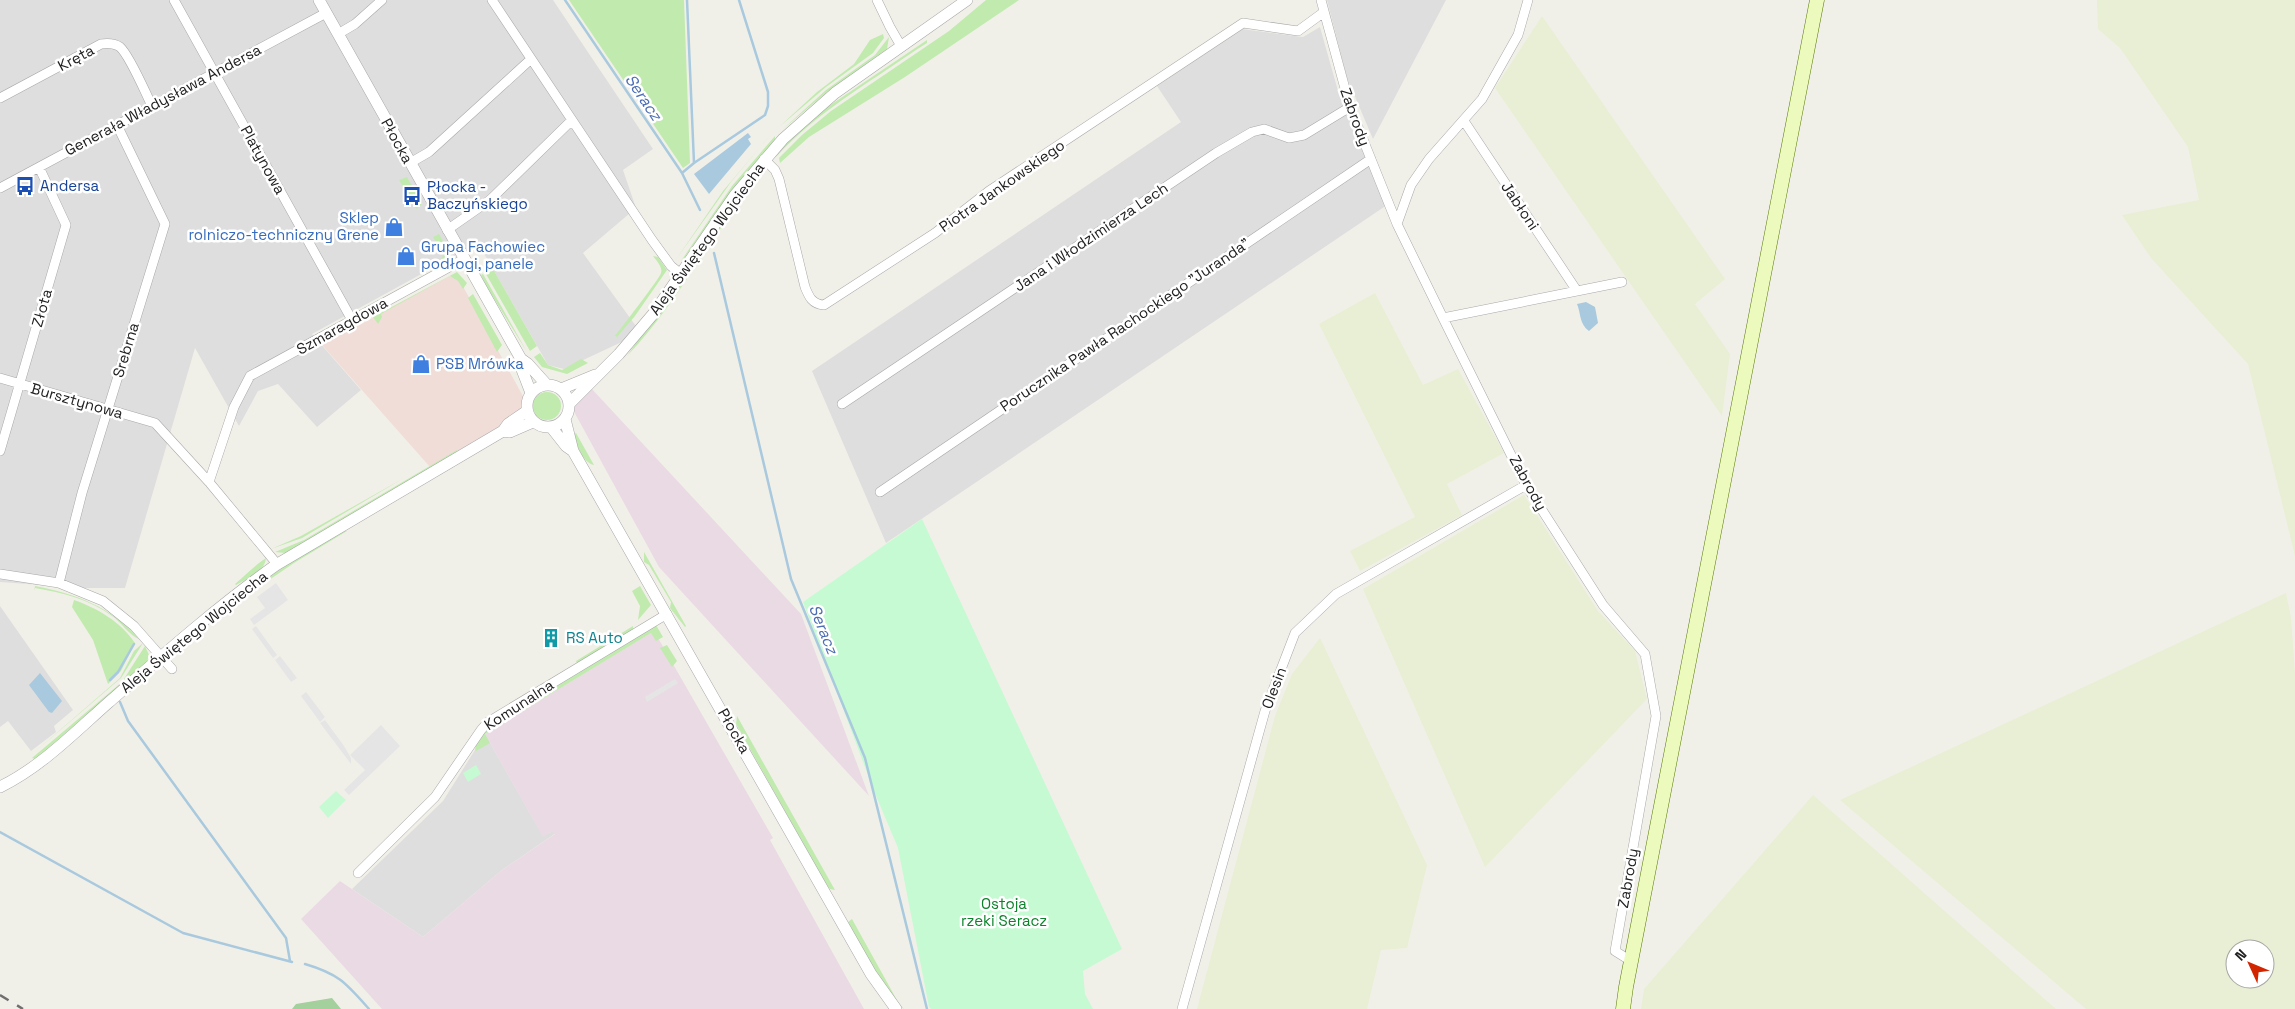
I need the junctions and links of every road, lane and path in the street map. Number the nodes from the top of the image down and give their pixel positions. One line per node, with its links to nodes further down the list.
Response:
1 (174, 0): 15 (street, Platynowa)
2 (319, 0): 11 (street, Płocka)
3 (382, 0): 12 (street)
4 (492, 0): 14 (street)
5 (877, 0): 13 (street)
6 (968, 0): 13 (street, Aleja Świętego Wojciecha)
7 (1321, 0): 10 (street, Zabrody)
8 (1528, 0): 20 (street)
9 (1818, 0): 63 (main road)
10 (1324, 12): 18 (street, Zabrody); 22 (street, Piotra Jankowskiego)
11 (326, 13): 12 (street, Płocka); 15 (street, Generała Władysława Andersa)
12 (338, 34): 24 (street, Płocka)
13 (901, 46): 22 (street, Aleja Świętego Wojciecha)
14 (530, 60): 19 (street); 24 (street)
15 (214, 72): 17 (street, Generała Władysława Andersa); 34 (street, Platynowa)
16 (0, 98): 17 (street, Kręta)
17 (152, 106): 21 (street, Generała Władysława Andersa)
18 (1350, 107): 23 (street, Zabrody); 43 (street, Jana i Włodzimierza Lech)
19 (572, 120): 28 (street); 30 (street)
20 (1464, 121): 27 (street); 32 (street, Jabłoni)
21 (117, 125): 25 (street, Generała Władysława Andersa); 44 (street, Srebrna)
22 (764, 159): 30 (street, Aleja Świętego Wojciecha)
23 (1371, 159): 27 (street, Zabrody); 54 (street, Porucznika Pawła Rachockiego "Juranda")
24 (410, 164): 28 (street, Płocka)
25 (39, 167): 26 (street, Generała Władysława Andersa); 38 (street, Złota)
26 (0, 188)
27 (1396, 224): 33 (street, Zabrody)
28 (447, 230): 29 (street, Płocka)
29 (464, 259): 34 (street, Szmaragdowa); 35 (street, Płocka)
30 (681, 274): 36 (street, Aleja Świętego Wojciecha)
31 (1622, 282): 32 (street)
32 (1577, 291): 33 (street)
33 (1443, 318): 53 (street, Zabrody)
34 (352, 320): 52 (street, Szmaragdowa)
35 (521, 359): 39 (street, Płocka); 41 (street, Płocka)
36 (595, 375): 40 (street, Aleja Świętego Wojciecha); 42 (street, Aleja Świętego Wojciecha)
37 (0, 378): 38 (street, Bursztynowa)
38 (20, 384): 44 (street, Bursztynowa); 50 (street, Złota)
39 (546, 384): 40 (street); 41 (street)
40 (561, 389): 42 (street)
41 (531, 393): 45 (street)
42 (569, 404): 46 (street)
43 (842, 404)
44 (108, 409): 52 (street, Bursztynowa); 57 (street, Srebrna)
45 (527, 411): 47 (street); 49 (street, Aleja Świętego Wojciecha)
46 (565, 419): 48 (street); 51 (street, Płocka)
47 (533, 422): 48 (street); 49 (street, Aleja Świętego Wojciecha)
48 (552, 427): 51 (street, Płocka)
49 (503, 431): 55 (street, Aleja Świętego Wojciecha)
50 (0, 451)
51 (573, 451): 58 (street, Płocka)
52 (209, 482): 55 (street)
53 (1526, 485): 63 (street, Zabrody); 67 (street, Olesin)
54 (880, 492)
55 (277, 564): 59 (street, Aleja Świętego Wojciecha)
56 (0, 574): 57 (street)
57 (59, 583): 59 (street)
58 (667, 614): 62 (street, Komunalna); 65 (street, Płocka)
59 (161, 656): 60 (street); 61 (street, Aleja Świętego Wojciecha)
60 (172, 669)
61 (0, 787)
62 (358, 873)
63 (1631, 961): 64 (main road)
64 (1626, 986): 68 (main road); 69 (main road)
65 (889, 1004): 66 (street, Płocka)
66 (896, 1009)
67 (1182, 1009)
68 (1619, 1009)
69 (1623, 1009)

